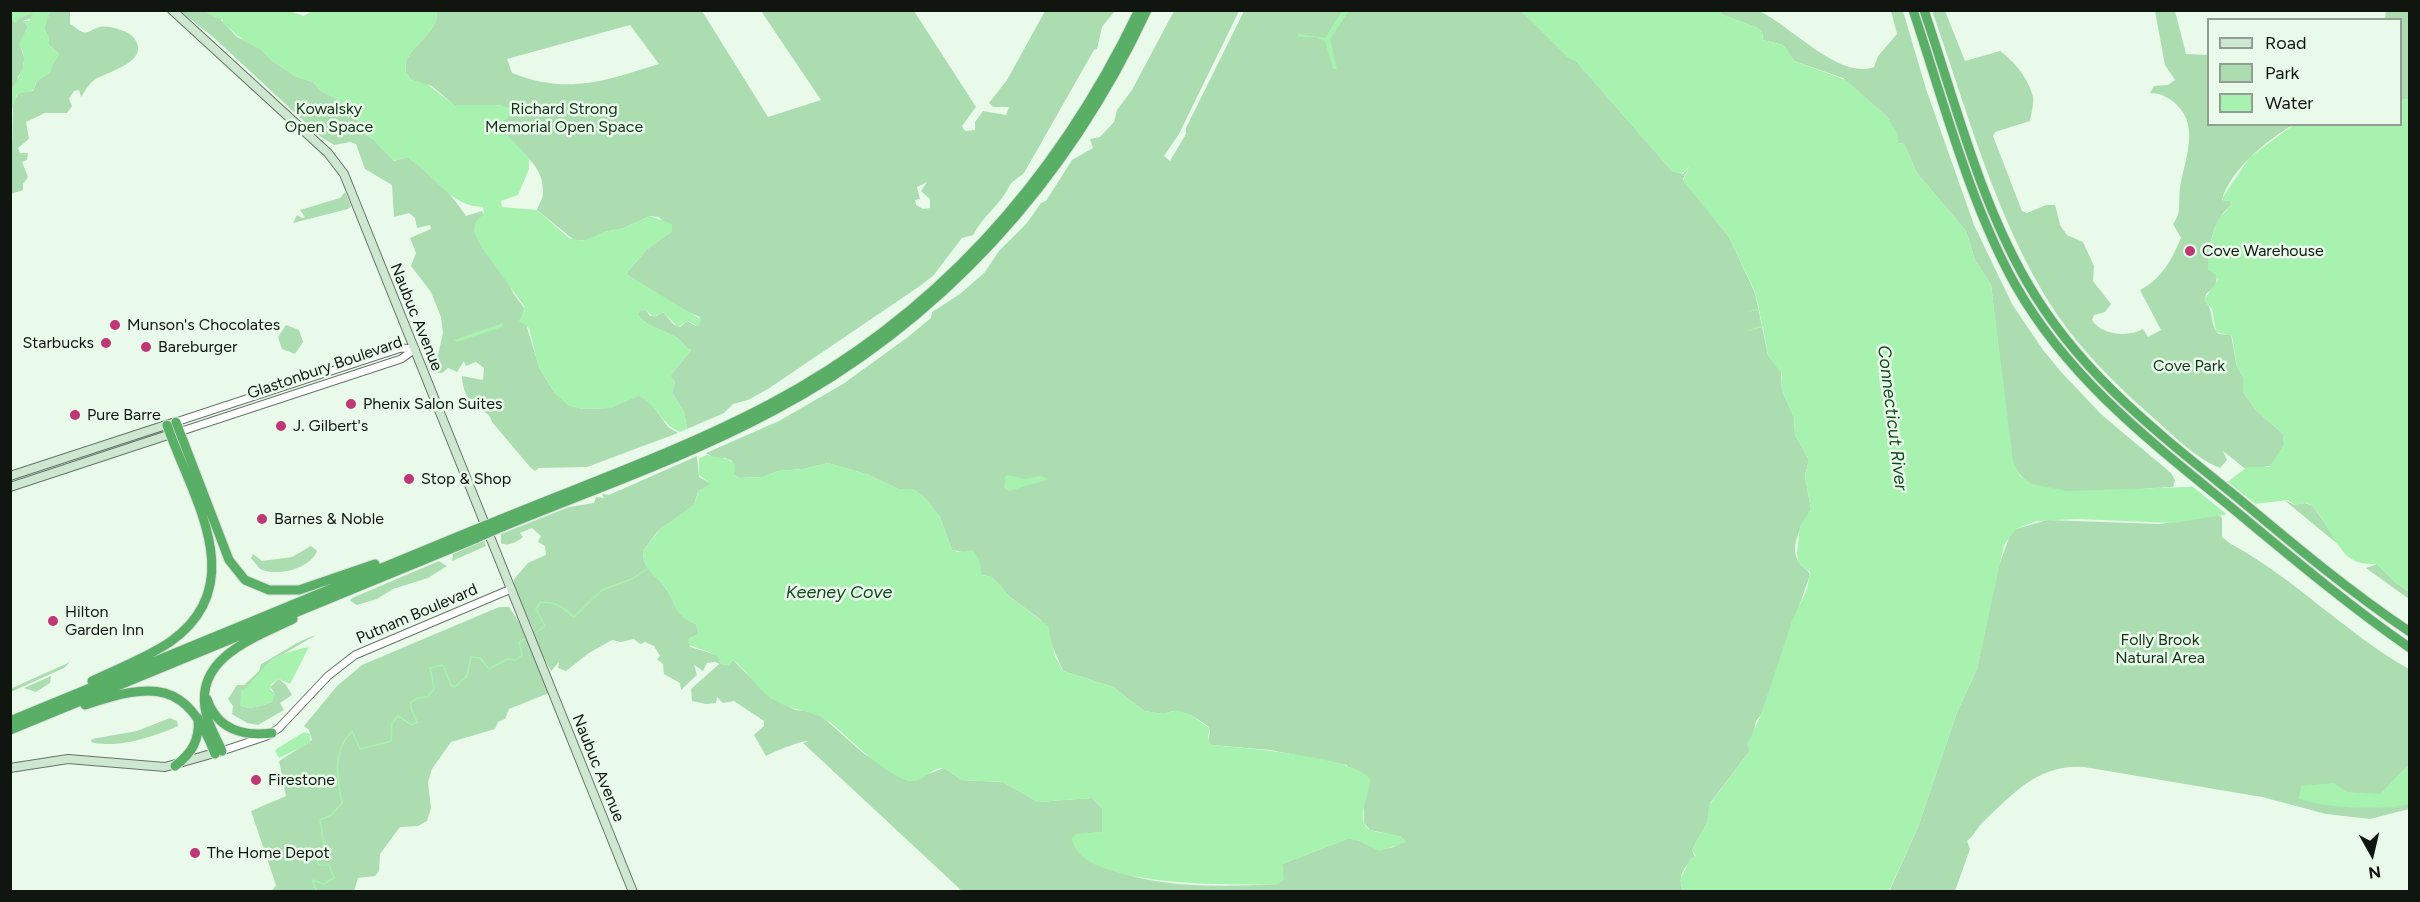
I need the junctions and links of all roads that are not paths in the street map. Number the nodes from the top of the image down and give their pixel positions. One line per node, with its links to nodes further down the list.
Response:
1 (172, 10): 6 (main road, Naubuc Avenue)
2 (1139, 10): 17 (highway)
3 (1147, 10): 17 (highway)
4 (1912, 10): 23 (highway)
5 (1924, 10): 22 (highway)
6 (415, 350): 7 (street, Glastonbury Boulevard); 9 (street, Glastonbury Boulevard); 20 (main road, Naubuc Avenue)
7 (309, 378): 8 (street, Glastonbury Boulevard); 9 (street)
8 (300, 381): 10 (street); 11 (street, Glastonbury Boulevard)
9 (312, 388): 10 (street, Glastonbury Boulevard)
10 (303, 391): 12 (street, Glastonbury Boulevard)
11 (171, 423): 12 (highway); 13 (main road, Glastonbury Boulevard)
12 (175, 433): 14 (main road, Glastonbury Boulevard); 19 (highway); 25 (highway)
13 (65, 458): 14 (main road); 15 (main road, Glastonbury Boulevard)
14 (68, 468): 16 (main road, Glastonbury Boulevard)
15 (10, 476)
16 (10, 487)
17 (500, 524): 18 (highway, bridge)
18 (475, 534): 19 (highway); 21 (highway)
19 (418, 553): 25 (highway)
20 (511, 589): 29 (street, Putnam Boulevard); 33 (main road, Naubuc Avenue)
21 (337, 595): 24 (highway); 25 (highway)
22 (2409, 632)
23 (2409, 648)
24 (205, 691): 29 (highway); 30 (highway)
25 (55, 707): 26 (highway); 27 (highway); 28 (highway)
26 (197, 716): 30 (highway); 31 (highway)
27 (10, 721)
28 (10, 730)
29 (272, 733): 30 (street, Putnam Boulevard)
30 (218, 752): 31 (main road, Putnam Boulevard)
31 (175, 766): 32 (main road, Putnam Boulevard)
32 (10, 768)
33 (633, 891)

